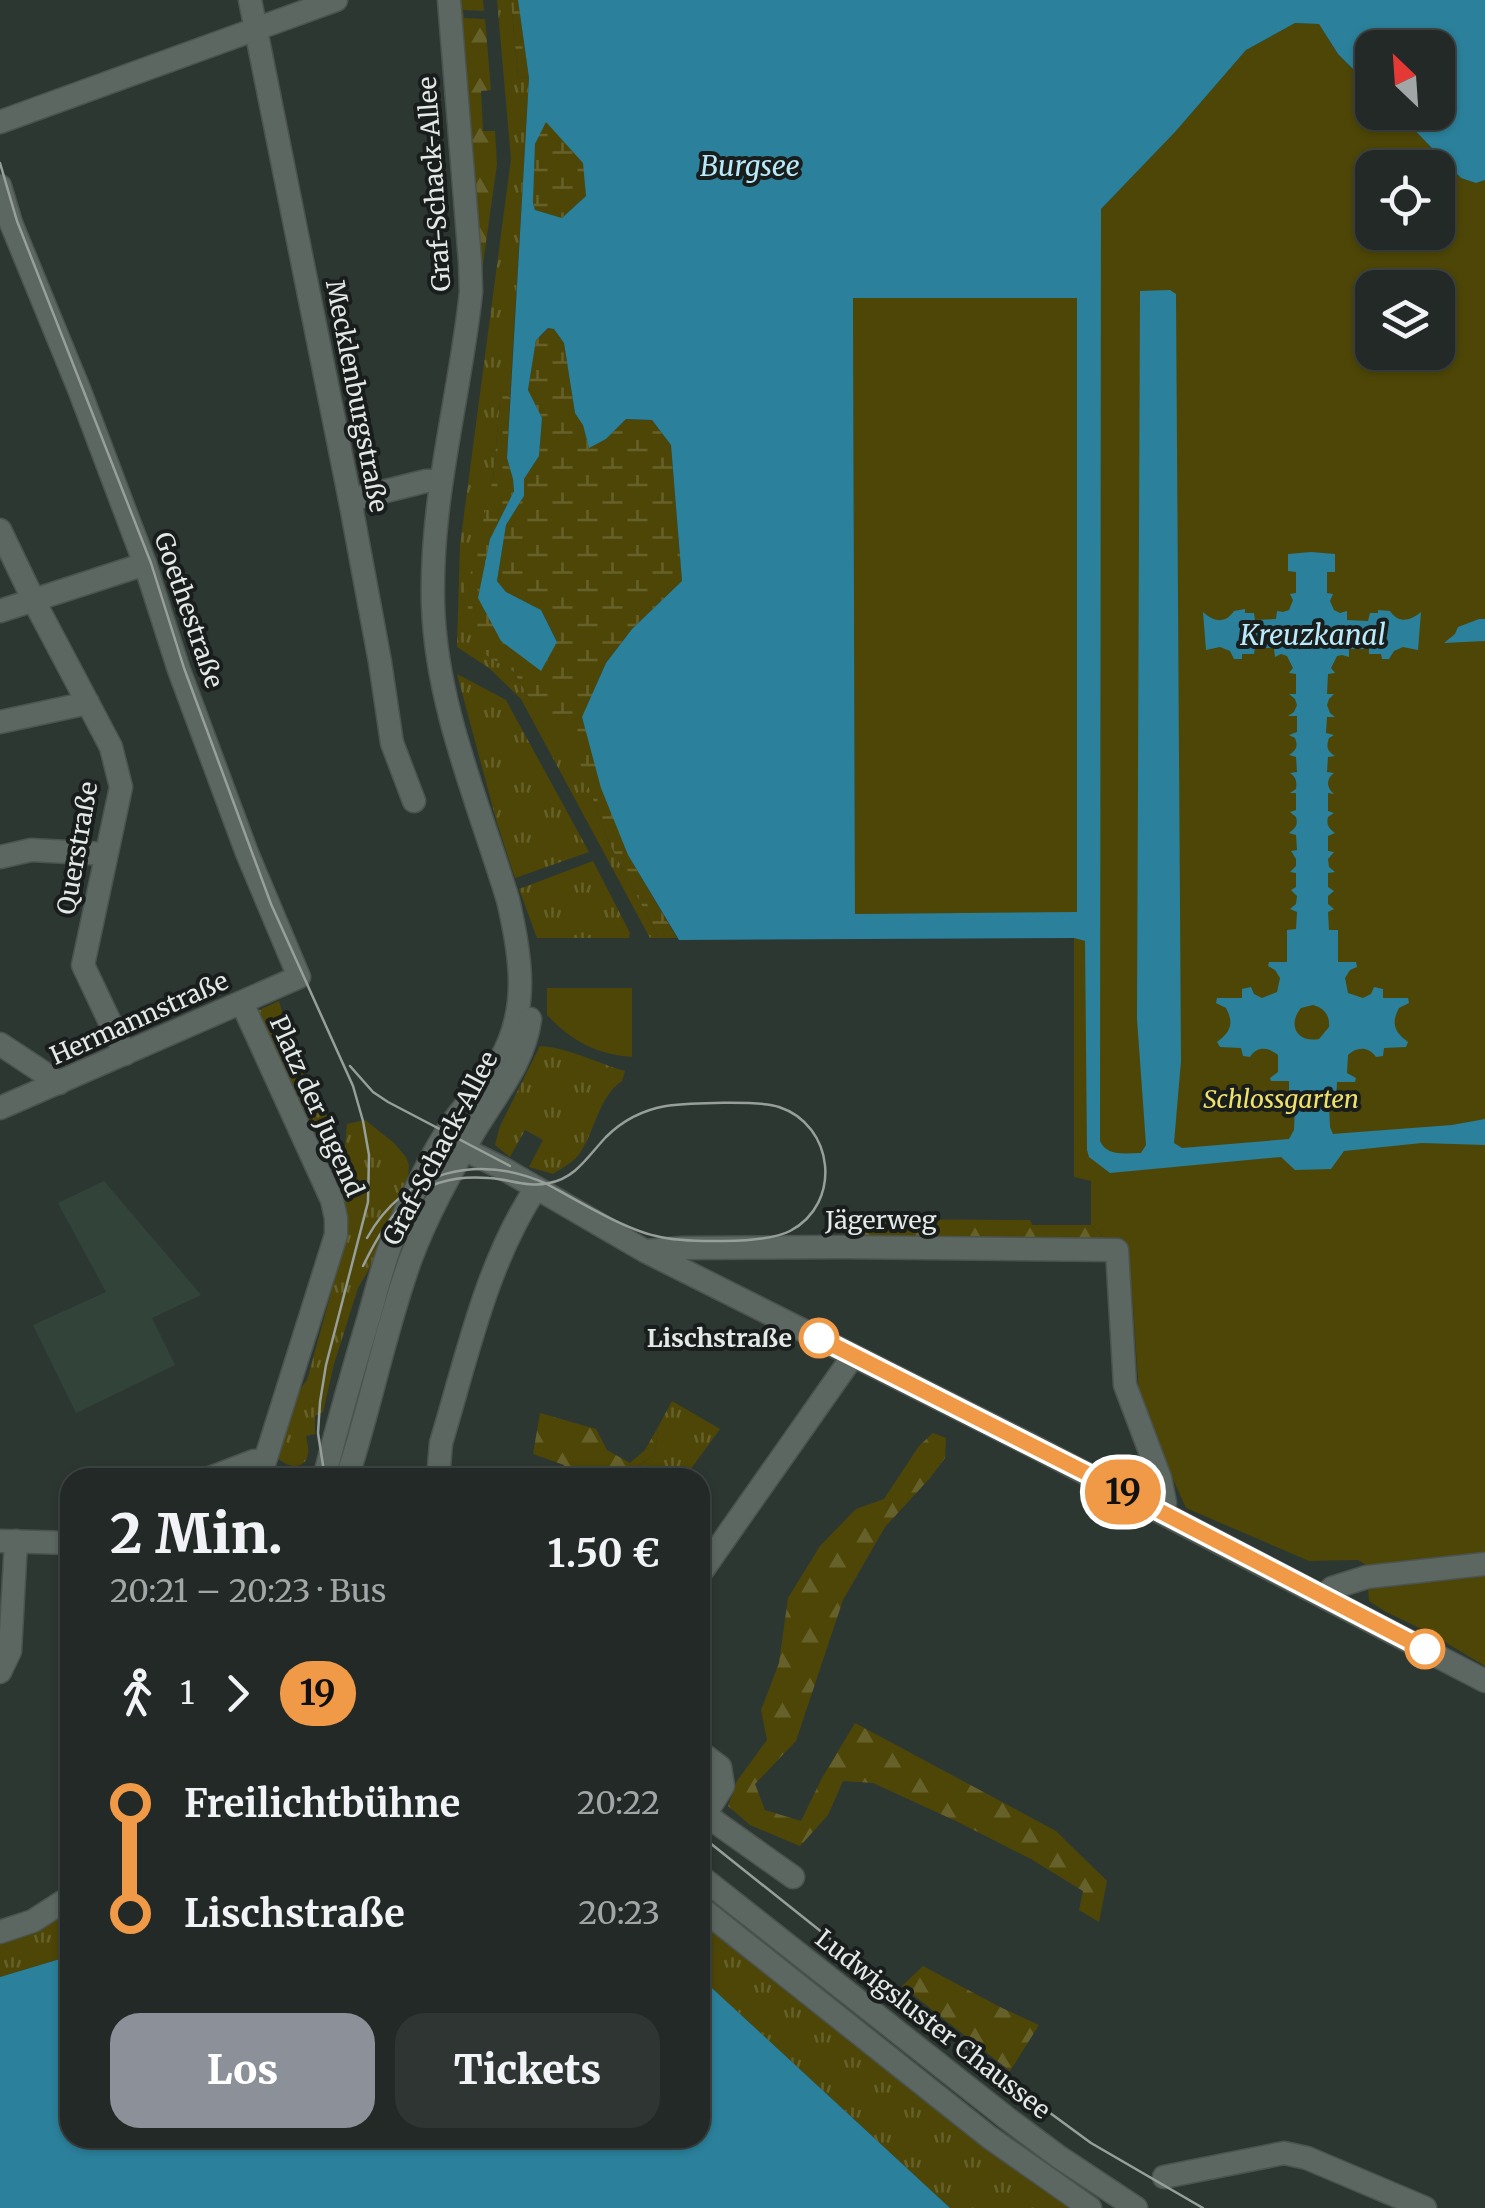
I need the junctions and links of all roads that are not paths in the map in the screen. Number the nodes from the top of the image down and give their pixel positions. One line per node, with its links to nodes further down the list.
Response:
1 (250, 0): 4 (street, Mecklenburgstraße)
2 (336, 0): 4 (street)
3 (449, 0): 9 (street, Graf-Schack-Allee)
4 (256, 28): 5 (street); 10 (street, Mecklenburgstraße)
5 (0, 122)
6 (0, 186): 8 (street, Goethestraße)
7 (0, 218): 8 (street, Goethestraße)
8 (27, 262): 12 (street, Goethestraße)
9 (440, 481): 10 (street); 20 (street, Graf-Schack-Allee)
10 (350, 500): 17 (street, Mecklenburgstraße)
11 (0, 530): 13 (street, Querstraße)
12 (145, 564): 13 (street); 21 (street, Goethestraße)
13 (34, 601): 14 (street); 15 (street, Querstraße)
14 (0, 611)
15 (88, 703): 16 (street); 18 (street, Querstraße)
16 (0, 722)
17 (414, 801)
18 (106, 854): 19 (street); 24 (street, Querstraße)
19 (0, 857)
20 (508, 900): 27 (street, Graf-Schack-Allee); 28 (street, Graf-Schack-Allee)
21 (299, 977): 22 (street, Hermannstraße)
22 (242, 1003): 24 (street, Hermannstraße); 33 (street, Platz der Jugend)
23 (0, 1044): 25 (street)
24 (125, 1054): 25 (street, Hermannstraße)
25 (58, 1083): 26 (street, Hermannstraße)
26 (0, 1108)
27 (443, 1139): 28 (street); 32 (street, Graf-Schack-Allee)
28 (464, 1150): 29 (street); 36 (street, Graf-Schack-Allee)
29 (536, 1188): 30 (street); 37 (street)
30 (645, 1251): 31 (street); 38 (street, Jägerweg)
31 (853, 1356): 38 (street); 41 (street)
32 (338, 1421): 34 (street, Graf-Schack-Allee); 35 (street, Graf-Schack-Allee)
33 (238, 1468)
34 (318, 1468)
35 (326, 1468)
36 (350, 1468)
37 (439, 1468)
38 (1162, 1512): 43 (street)
39 (8, 1541): 40 (street); 44 (street)
40 (60, 1543)
41 (710, 1560)
42 (1485, 1564): 43 (street)
43 (1324, 1597): 45 (street)
44 (0, 1672)
45 (1485, 1681)
46 (710, 1760): 47 (street)
47 (710, 1804)
48 (710, 1818): 49 (street)
49 (793, 1877)
50 (710, 1884): 56 (street, Ludwigsluster Chaussee)
51 (60, 1903): 53 (street)
52 (710, 1915): 55 (street, Ludwigsluster Chaussee)
53 (0, 1932)
54 (1164, 2177): 57 (street)
55 (1090, 2208)
56 (1136, 2208)
57 (1425, 2208)

